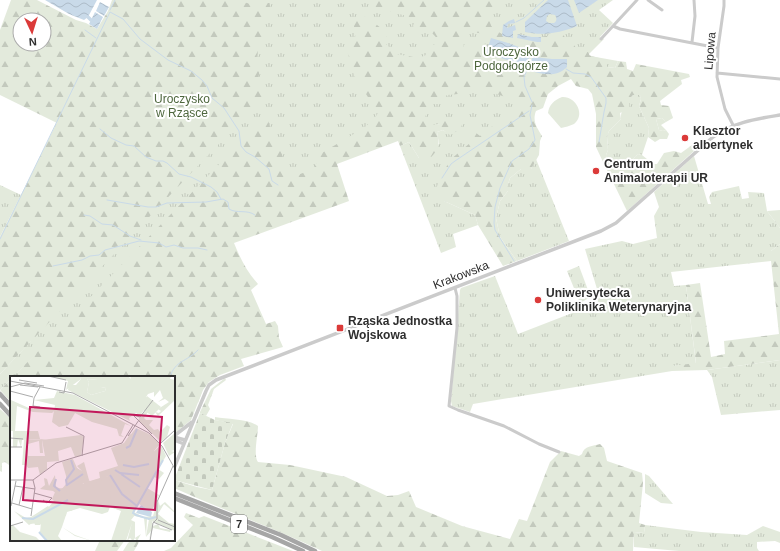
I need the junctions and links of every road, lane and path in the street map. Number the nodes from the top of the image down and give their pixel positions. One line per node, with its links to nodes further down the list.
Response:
1 (637, 0): 6 (street)
2 (648, 0): 5 (street)
3 (694, 0): 8 (street)
4 (724, 0): 9 (street, Lipowa)
5 (662, 10)
6 (614, 26): 7 (street); 8 (street)
7 (601, 39)
8 (692, 42): 9 (street)
9 (718, 48): 10 (street, Lipowa)
10 (717, 73): 11 (street); 13 (street, Lipowa)
11 (780, 79)
12 (780, 115): 13 (street, Krakowska)
13 (733, 125): 14 (street, Krakowska)
14 (455, 288): 19 (street, Krakowska); 24 (street)
15 (0, 394): 17 (main road)
16 (0, 404): 18 (main road)
17 (10, 405)
18 (10, 415)
19 (193, 422): 20 (street); 23 (street, Krakowska)
20 (175, 435)
21 (175, 437): 23 (street)
22 (175, 440): 23 (street)
23 (184, 442): 25 (street, Krakowska)
24 (559, 452)
25 (175, 465)
26 (175, 493): 29 (main road, 7)
27 (175, 498): 28 (main road, 7)
28 (303, 551)
29 (315, 551)

